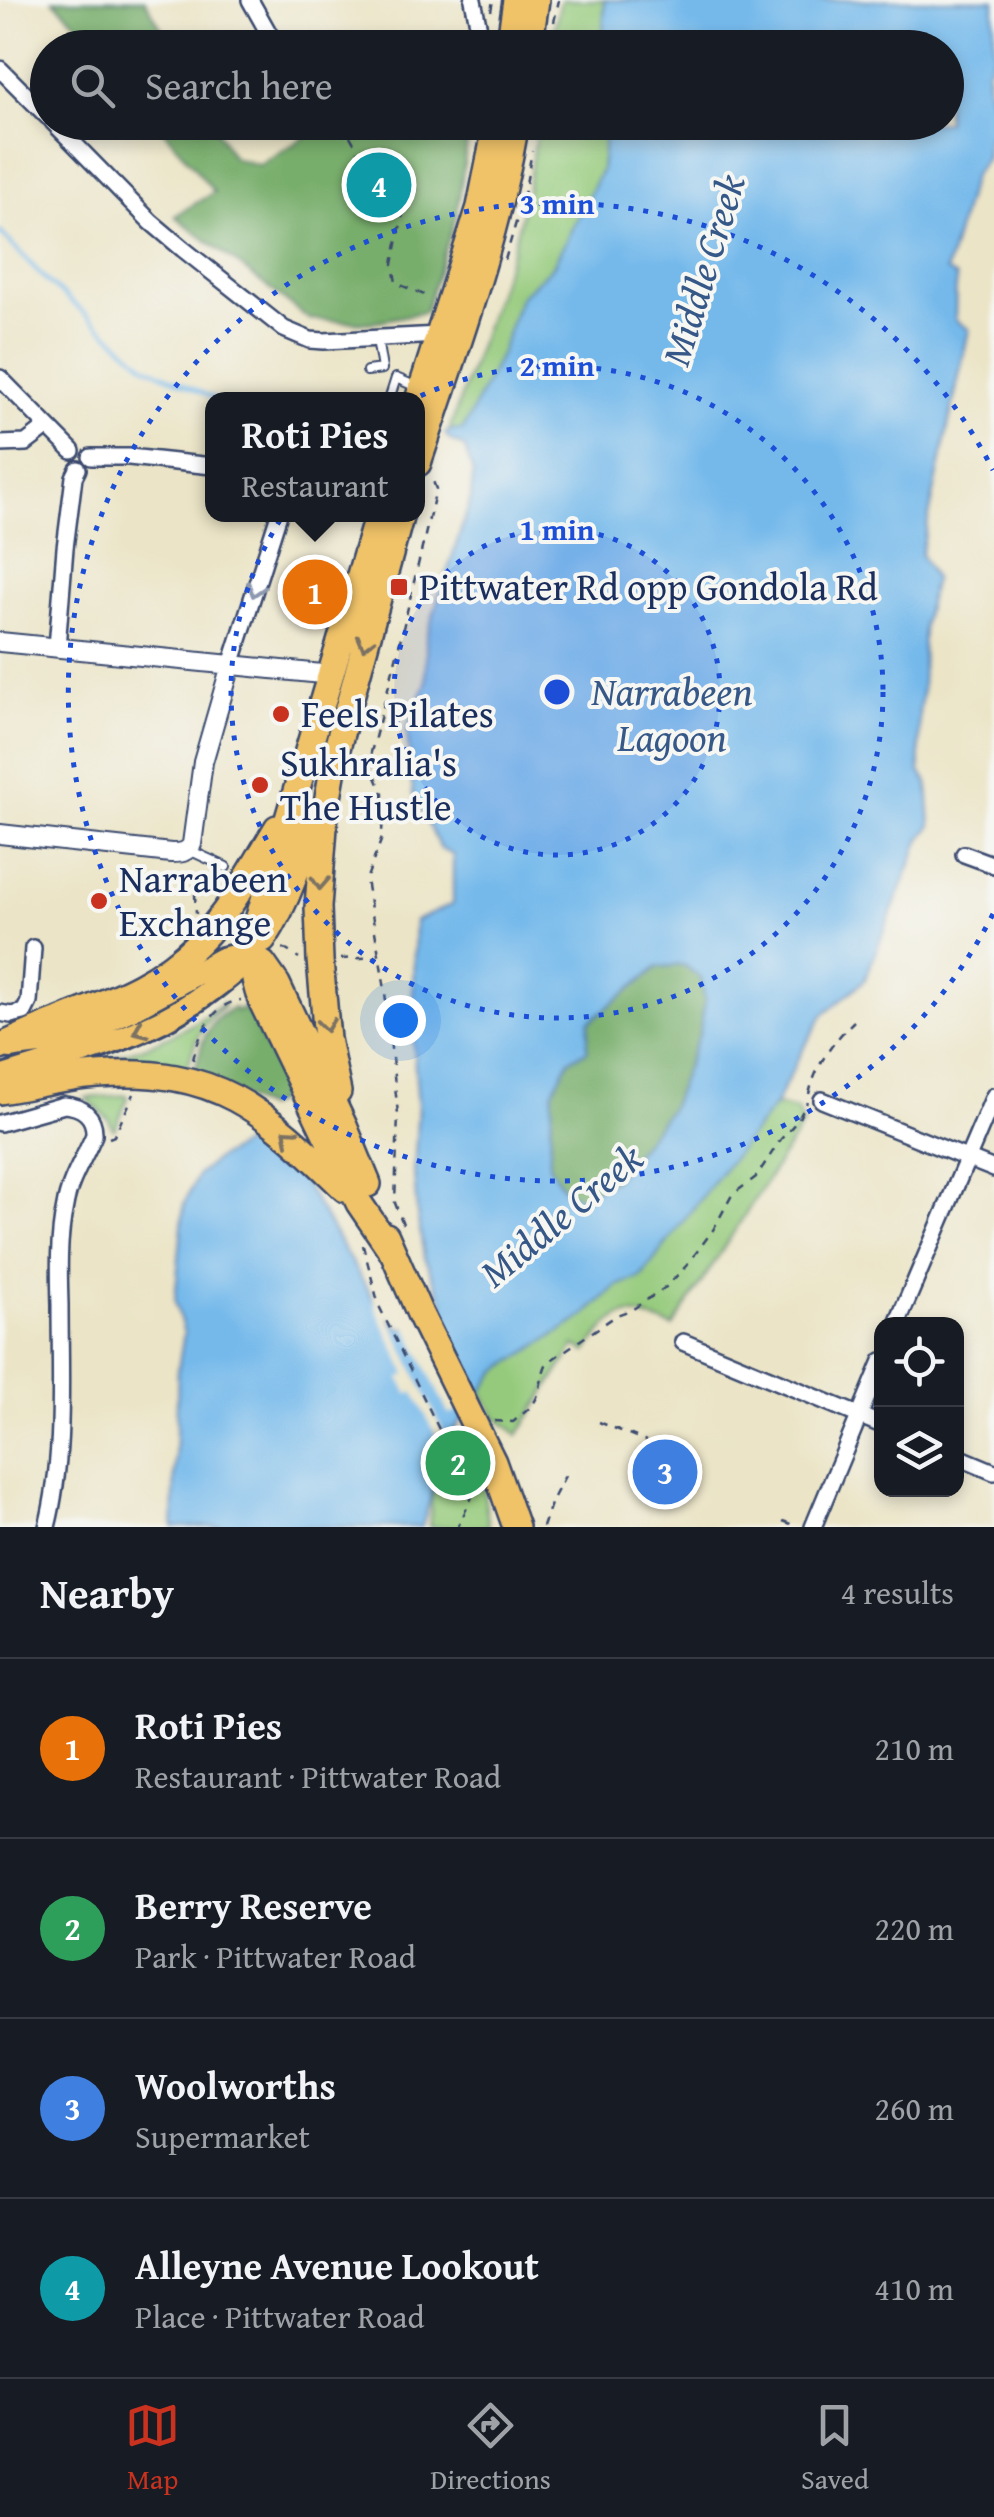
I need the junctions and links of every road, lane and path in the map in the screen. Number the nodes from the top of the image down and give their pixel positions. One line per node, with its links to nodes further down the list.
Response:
1 (250, 0): 5 (street)
2 (473, 0): 6 (street)
3 (516, 0): 7 (highway)
4 (536, 0): 8 (highway)
5 (267, 30)
6 (479, 30)
7 (512, 30)
8 (532, 30)
9 (0, 69): 10 (street)
10 (30, 99)
11 (71, 140): 19 (street)
12 (352, 140): 15 (path)
13 (494, 140): 18 (highway)
14 (513, 140): 32 (highway)
15 (387, 171): 16 (path); 17 (path)
16 (378, 185)
17 (432, 298)
18 (440, 335): 19 (street); 26 (highway)
19 (378, 340): 20 (lane)
20 (382, 368): 21 (lane); 23 (lane)
21 (366, 371)
22 (0, 378): 27 (street)
23 (396, 378): 24 (lane); 25 (lane)
24 (392, 392)
25 (417, 392)
26 (421, 392)
27 (48, 427): 28 (street); 29 (street)
28 (0, 444)
29 (72, 451): 30 (street); 33 (street)
30 (91, 456): 31 (street); 33 (street)
31 (205, 465)
32 (425, 466)
33 (78, 468): 39 (street)
34 (425, 471): 71 (path)
35 (276, 522): 40 (street, one-way to 40)
36 (376, 522): 41 (highway)
37 (399, 522): 42 (highway, one-way to 42)
38 (0, 642): 39 (street)
39 (57, 647): 40 (street)
40 (231, 665): 41 (street); 45 (street)
41 (332, 675): 43 (highway)
42 (336, 752): 53 (highway); 66 (highway, one-way to 66)
43 (294, 802): 53 (highway); 58 (highway)
44 (0, 834): 45 (street)
45 (188, 849): 48 (lane)
46 (964, 854): 47 (street)
47 (994, 865)
48 (226, 866)
49 (195, 894): 50 (path)
50 (197, 925)
51 (34, 948): 56 (street)
52 (283, 948): 54 (path)
53 (252, 957): 58 (main road); 60 (main road, one-way to 60); 66 (highway); 70 (highway)
54 (304, 961)
55 (243, 1000): 59 (path)
56 (0, 1014)
57 (854, 1020): 64 (path)
58 (0, 1047)
59 (192, 1061)
60 (0, 1078)
61 (0, 1091): 70 (highway, one-way to 61)
62 (144, 1092): 67 (path)
63 (994, 1096): 68 (street)
64 (814, 1100): 68 (street); 78 (path)
65 (0, 1123): 67 (street)
66 (344, 1126): 73 (highway)
67 (90, 1144): 90 (street)
68 (968, 1158): 69 (street); 74 (street)
69 (994, 1169)
70 (360, 1202): 73 (highway)
71 (402, 1221)
72 (361, 1236): 73 (path)
73 (379, 1254): 89 (highway); 91 (path)
74 (900, 1317)
75 (683, 1342): 77 (street)
76 (874, 1380): 77 (street)
77 (858, 1416): 80 (street); 93 (street)
78 (497, 1422)
79 (599, 1422): 81 (path)
80 (874, 1422)
81 (646, 1442)
82 (964, 1459): 85 (street)
83 (568, 1470): 92 (path)
84 (665, 1472): 86 (path)
85 (994, 1472)
86 (656, 1497)
87 (783, 1521): 88 (path)
88 (790, 1524)
89 (515, 1526)
90 (48, 1527)
91 (458, 1527)
92 (543, 1527)
93 (813, 1527)

